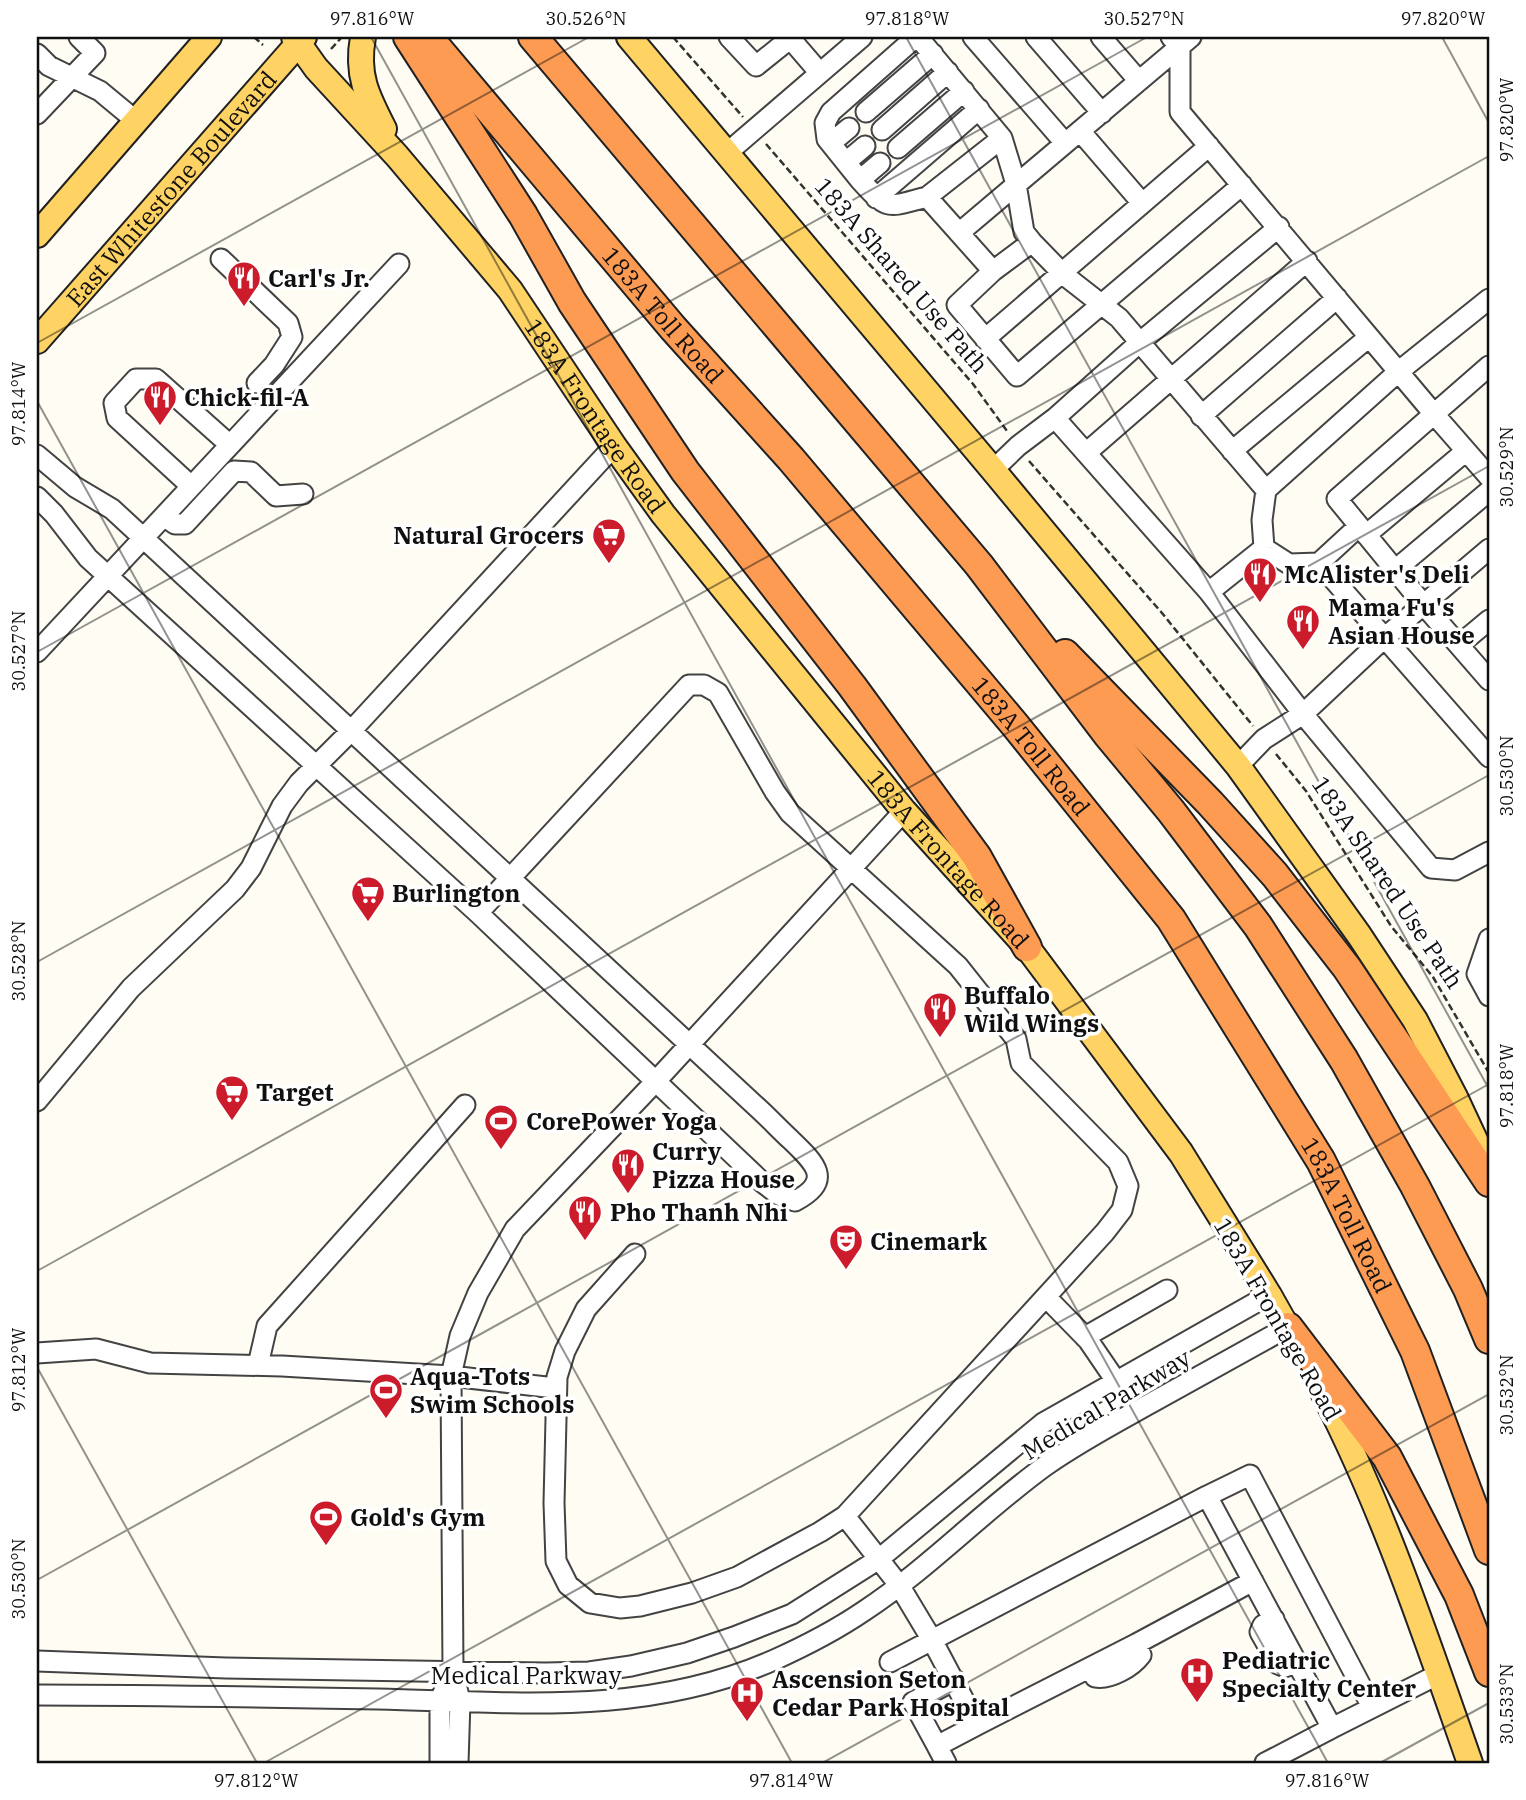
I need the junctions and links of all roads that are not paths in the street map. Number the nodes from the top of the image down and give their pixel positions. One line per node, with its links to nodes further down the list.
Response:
1 (79, 37): 21 (street)
2 (209, 37): 29 (main road)
3 (363, 37): 39 (main road)
4 (408, 37): 24 (highway)
5 (428, 37): 24 (highway, 183A Toll Road)
6 (533, 37): 90 (highway)
7 (629, 37): 38 (main road)
8 (729, 37): 9 (street)
9 (790, 37): 19 (street)
10 (862, 37): 19 (street)
11 (917, 37): 18 (street); 34 (street)
12 (973, 37): 32 (street)
13 (1036, 37): 27 (street)
14 (1101, 37): 22 (street)
15 (299, 38): 39 (main road, 183A Frontage Road); 62 (main road, East Whitestone Boulevard)
16 (1181, 40): 22 (street); 36 (street)
17 (37, 54): 21 (street)
18 (933, 54): 20 (street); 26 (street)
19 (819, 72): 38 (street)
20 (948, 72): 23 (street); 31 (street)
21 (73, 78): 28 (street); 29 (street)
22 (1139, 81): 27 (street)
23 (964, 91): 25 (street); 37 (street)
24 (460, 93): 111 (highway); 133 (highway, 183A Toll Road)
25 (979, 109): 33 (street); 46 (street)
26 (866, 112)
27 (1102, 113): 32 (street)
28 (37, 114)
29 (135, 120): 50 (main road)
30 (849, 128): 34 (street)
31 (882, 130)
32 (1073, 137): 43 (street); 47 (street)
33 (1002, 138): 43 (street); 45 (street)
34 (831, 143): 40 (street)
35 (865, 146): 40 (street)
36 (1209, 146): 44 (street); 47 (street)
37 (898, 148)
38 (727, 153): 77 (main road)
39 (397, 156): 72 (main road, 183A Frontage Road)
40 (846, 162): 42 (street)
41 (880, 163): 42 (street)
42 (860, 180): 46 (street)
43 (1016, 184): 49 (street); 51 (street)
44 (1242, 185): 48 (street); 59 (street)
45 (927, 197): 46 (street); 49 (street)
46 (876, 198)
47 (1142, 203): 56 (street)
48 (1279, 227): 53 (street); 63 (street)
49 (959, 233): 55 (street)
50 (37, 235)
51 (1032, 243): 55 (street); 56 (street)
52 (221, 260): 67 (street)
53 (1307, 261): 57 (street); 66 (street)
54 (399, 264): 71 (street)
55 (993, 271): 61 (street)
56 (1061, 272): 59 (street); 61 (street)
57 (1337, 298): 60 (street); 69 (street)
58 (1489, 299): 65 (street)
59 (1101, 305): 61 (street); 63 (street)
60 (1369, 337): 65 (street); 73 (street)
61 (985, 339)
62 (37, 341)
63 (1139, 343): 66 (street); 70 (street)
64 (1489, 366): 68 (street)
65 (1398, 372): 68 (street); 80 (street)
66 (1171, 380): 69 (street); 75 (street)
67 (257, 383)
68 (1434, 414): 74 (street); 85 (street)
69 (1201, 416): 73 (street)
70 (1055, 418): 75 (street); 77 (street)
71 (230, 445): 79 (street); 79 (street)
72 (614, 446): 101 (street); 105 (main road, 183A Frontage Road)
73 (1232, 451): 80 (street)
74 (1466, 451): 78 (street); 85 (street)
75 (1086, 453): 93 (street)
76 (37, 455): 86 (street)
77 (993, 470): 103 (main road)
78 (1489, 477)
79 (191, 486): 84 (street)
80 (1266, 490): 87 (street)
81 (1489, 491): 91 (street)
82 (303, 494): 84 (street)
83 (37, 497): 92 (street)
84 (163, 516): 86 (street)
85 (1362, 531): 89 (street); 91 (street)
86 (143, 538): 92 (street); 101 (street)
87 (1264, 548): 89 (street); 93 (street)
88 (1489, 549): 94 (street)
89 (1319, 563): 96 (street)
90 (979, 565): 118 (highway); 125 (highway)
91 (1395, 570): 94 (street)
92 (108, 575): 98 (street); 104 (street)
93 (1209, 593): 100 (street)
94 (1423, 604): 96 (street); 97 (street)
95 (1489, 620): 97 (street)
96 (1383, 639): 100 (street); 102 (street)
97 (1459, 645): 99 (street)
98 (37, 652)
99 (1489, 680)
100 (1303, 714): 103 (street); 106 (street)
101 (351, 731): 104 (street); 108 (street)
102 (1489, 757)
103 (1238, 766): 117 (main road)
104 (315, 767): 109 (street); 115 (street)
105 (904, 811): 107 (street); 111 (main road, 183A Frontage Road)
106 (1489, 852)
107 (851, 867): 108 (street); 113 (street); 122 (street)
108 (510, 879): 109 (street); 113 (street)
109 (478, 913): 114 (street)
110 (1489, 939): 112 (street)
111 (1027, 947): 121 (main road, 183A Frontage Road)
112 (1489, 995)
113 (691, 1043): 114 (street); 114 (street)
114 (656, 1081): 128 (street)
115 (37, 1101)
116 (465, 1105): 127 (street)
117 (1489, 1170)
118 (1489, 1182)
119 (635, 1254): 130 (street)
120 (1167, 1290): 124 (street)
121 (1269, 1295): 123 (main road, 183A Frontage Road); 129 (street, Medical Parkway)
122 (1046, 1297): 124 (street); 132 (street)
123 (1288, 1327): 136 (street, Medical Parkway); 141 (highway); 142 (main road, 183A Frontage Road)
124 (1085, 1337): 129 (street)
125 (1489, 1339)
126 (37, 1353): 127 (street)
127 (258, 1365): 128 (street)
128 (451, 1376): 130 (street); 140 (street)
129 (1116, 1381): 134 (street, Medical Parkway)
130 (555, 1388): 132 (street)
131 (1207, 1496): 135 (street); 137 (street); 146 (street)
132 (845, 1516): 134 (street)
133 (1489, 1550)
134 (879, 1559): 136 (street); 140 (street, Medical Parkway)
135 (1252, 1581): 147 (street); 148 (street)
136 (899, 1585): 137 (street); 145 (street, Medical Parkway)
137 (932, 1640): 139 (street); 143 (street)
138 (37, 1661): 140 (street, Medical Parkway)
139 (890, 1662)
140 (453, 1671): 145 (street)
141 (1489, 1672)
142 (1439, 1674): 146 (street); 154 (main road, 183A Frontage Road)
143 (955, 1680): 147 (street); 149 (street)
144 (37, 1695): 145 (street, Medical Parkway)
145 (450, 1700): 150 (street); 151 (street)
146 (1372, 1707): 148 (street)
147 (977, 1725): 149 (street)
148 (1332, 1728): 153 (street)
149 (937, 1746): 152 (street)
150 (440, 1763)
151 (458, 1763)
152 (946, 1763)
153 (1265, 1763)
154 (1470, 1763)

